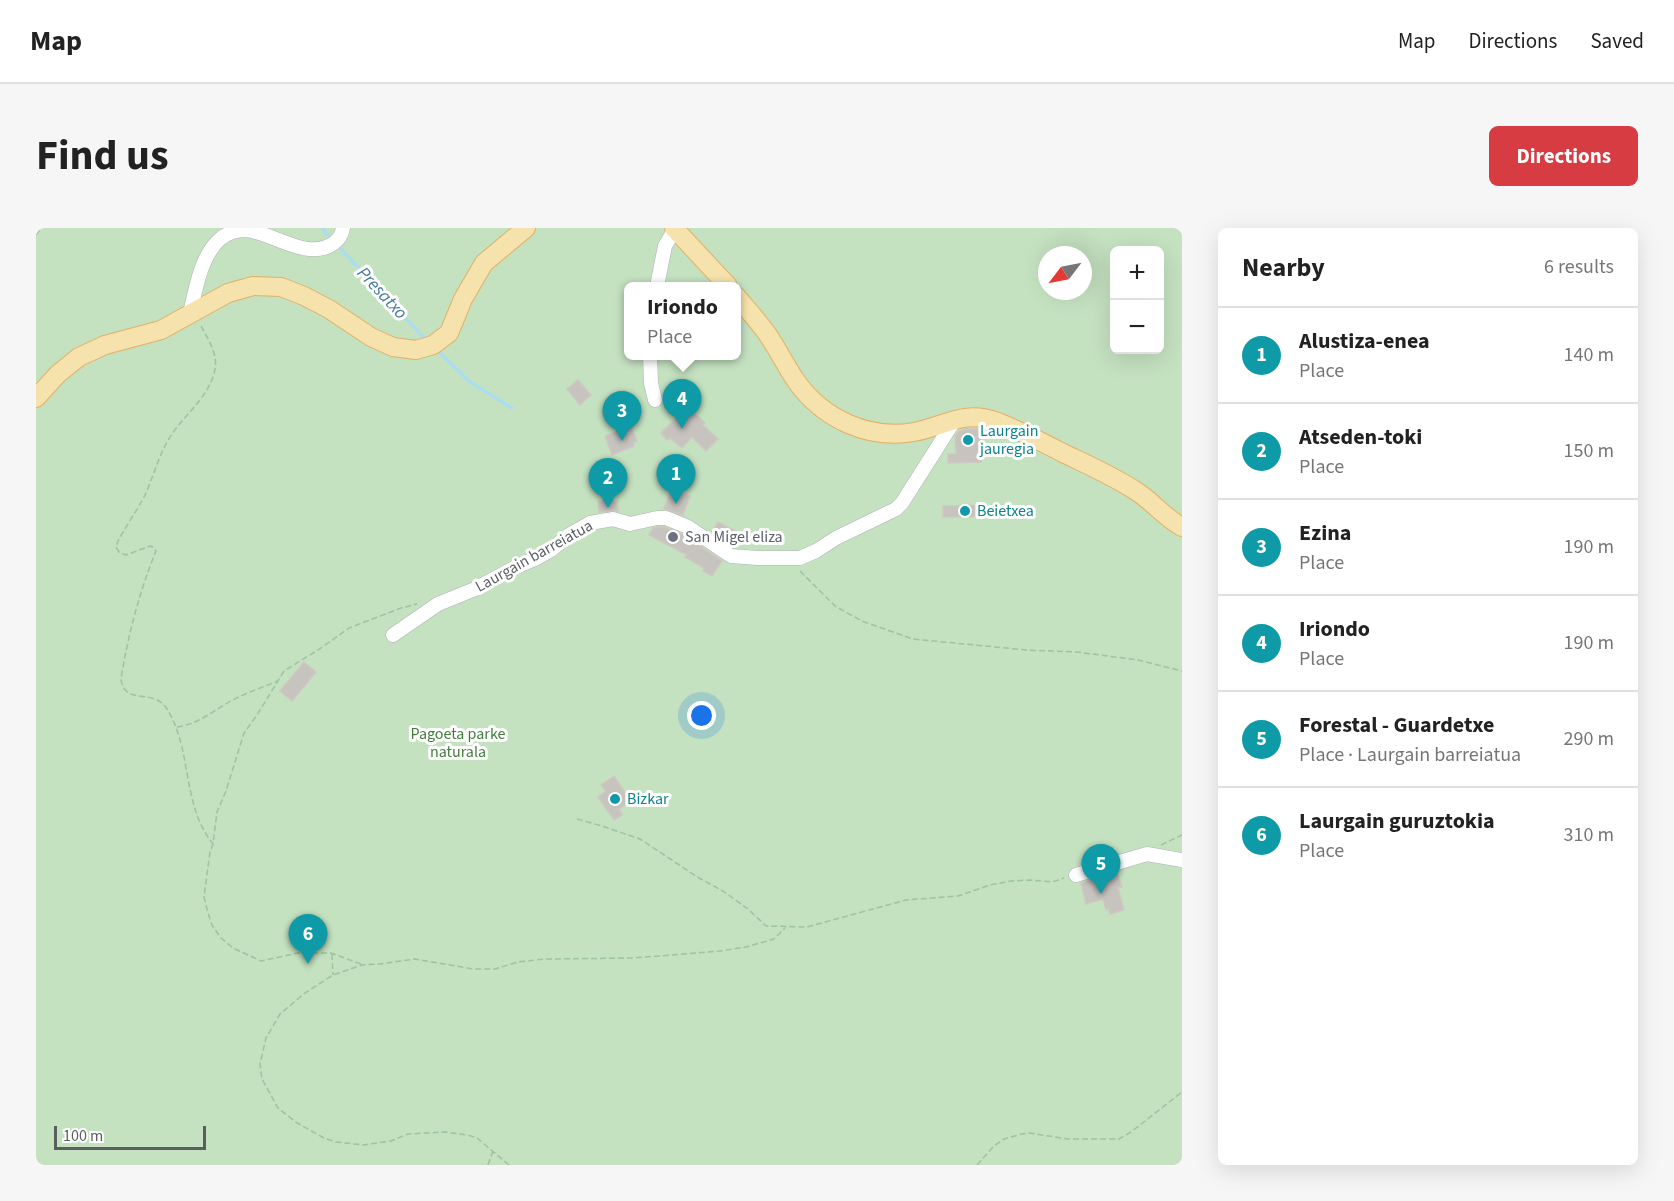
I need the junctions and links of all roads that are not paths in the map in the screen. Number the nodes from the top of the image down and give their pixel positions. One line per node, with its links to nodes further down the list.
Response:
1 (343, 228): 7 (street)
2 (526, 228): 7 (main road)
3 (674, 229): 4 (street); 5 (main road)
4 (658, 282)
5 (724, 282)
6 (741, 302): 11 (main road)
7 (190, 314): 9 (main road)
8 (650, 360): 10 (street)
9 (36, 398)
10 (655, 400)
11 (956, 418): 12 (main road); 13 (street, Laurgain barreiatua)
12 (1182, 527)
13 (393, 635)
14 (1182, 860): 15 (street)
15 (1076, 875)

